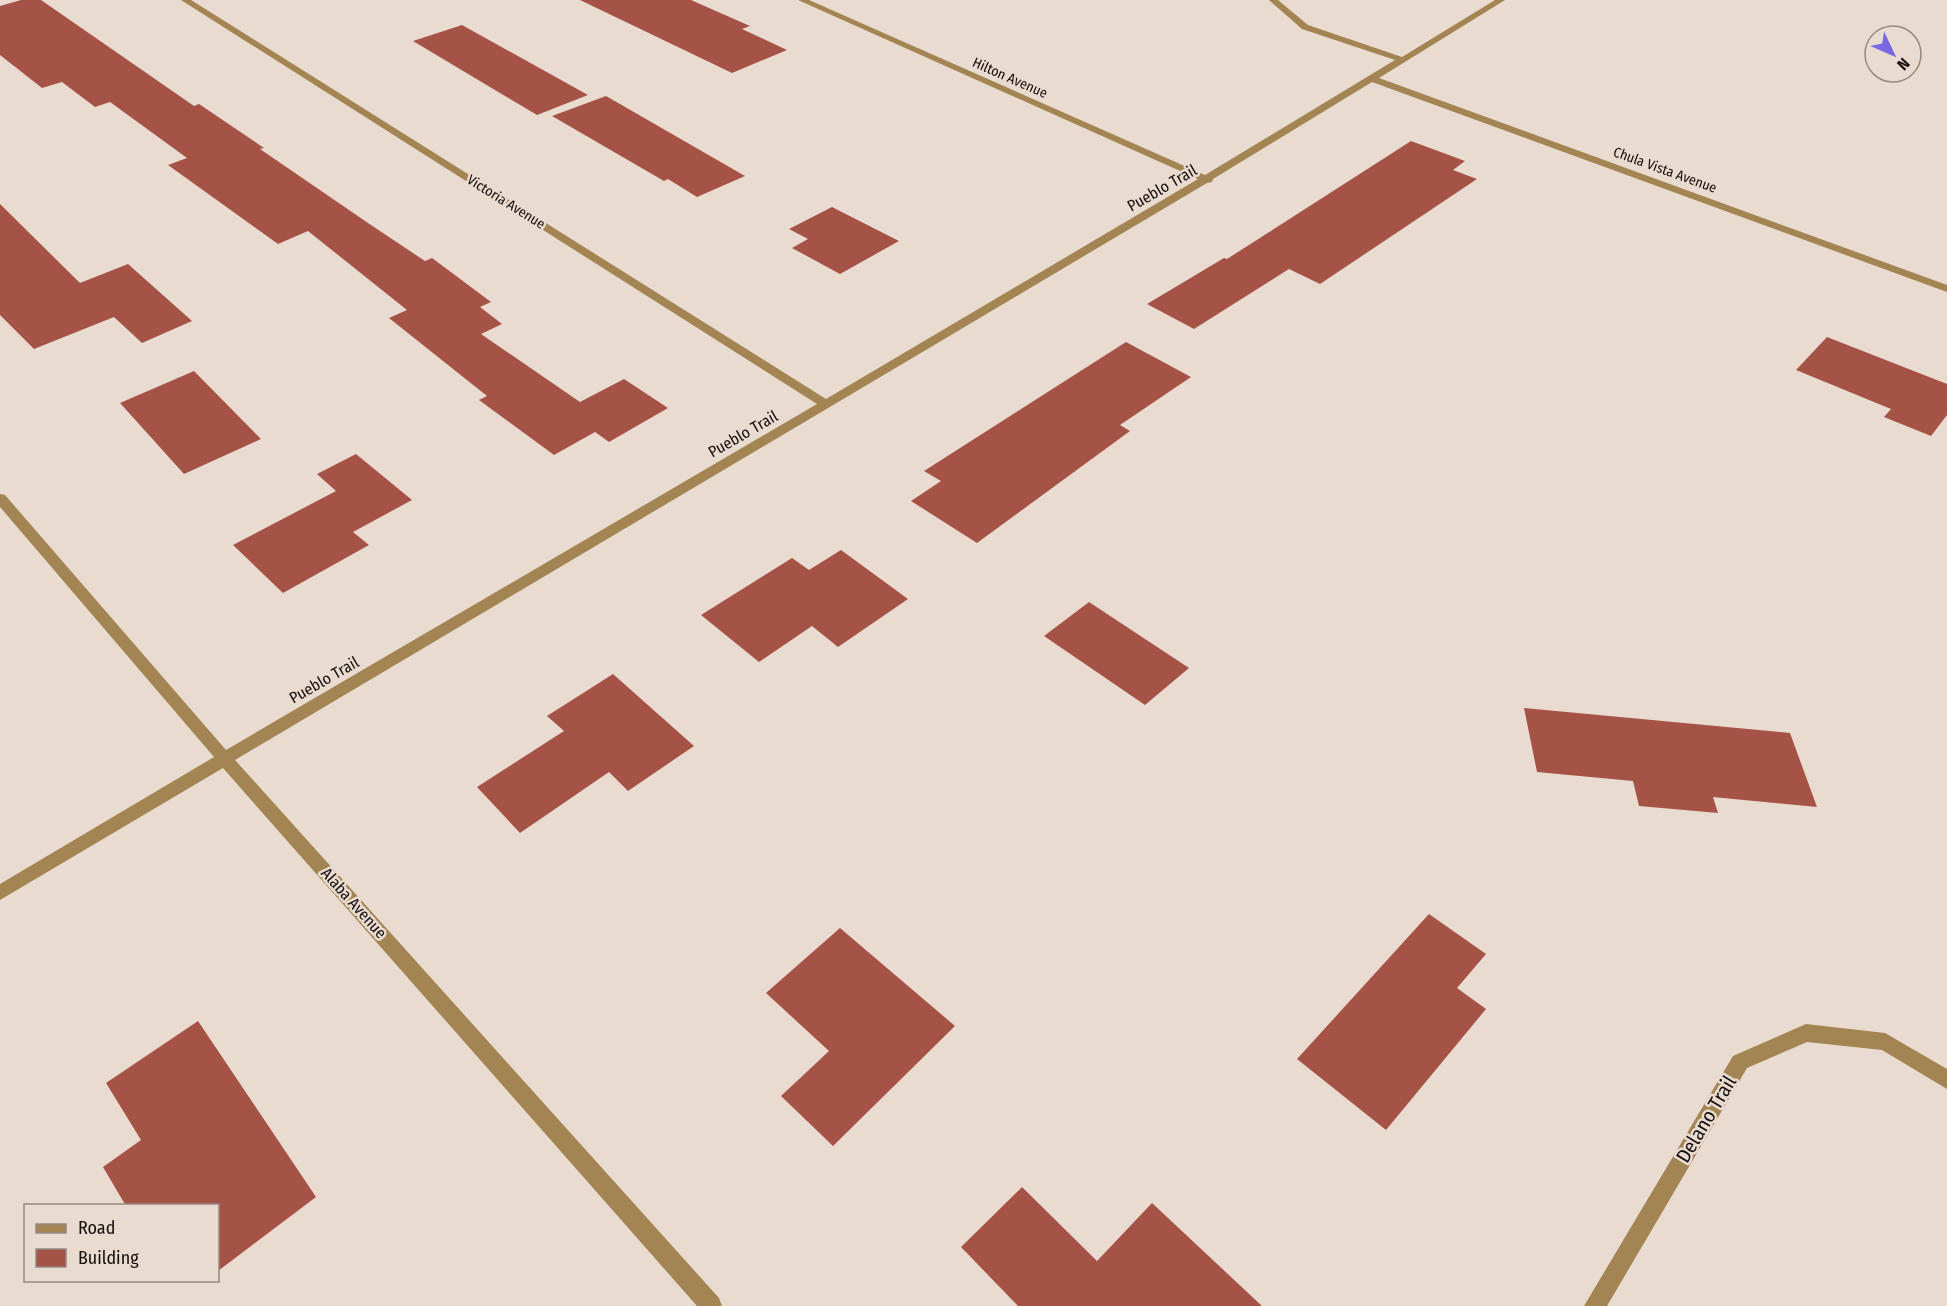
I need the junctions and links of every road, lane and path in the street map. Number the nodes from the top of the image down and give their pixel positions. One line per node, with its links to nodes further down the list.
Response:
1 (184, 0): 9 (street, Victoria Avenue)
2 (802, 0): 7 (street, Hilton Avenue)
3 (1273, 0): 5 (street)
4 (1501, 0): 5 (street, Pueblo Trail)
5 (1403, 60): 6 (street, Pueblo Trail)
6 (1372, 79): 7 (street, Pueblo Trail); 8 (street, Chula Vista Avenue)
7 (1208, 180): 9 (street, Pueblo Trail)
8 (1947, 289)
9 (826, 404): 11 (street, Pueblo Trail)
10 (0, 498): 11 (street, Alaba Avenue)
11 (225, 758): 12 (street, Pueblo Trail); 14 (street, Alaba Avenue)
12 (0, 893)
13 (1947, 1080): 15 (street, Delano Trail)
14 (711, 1306)
15 (1595, 1306)

